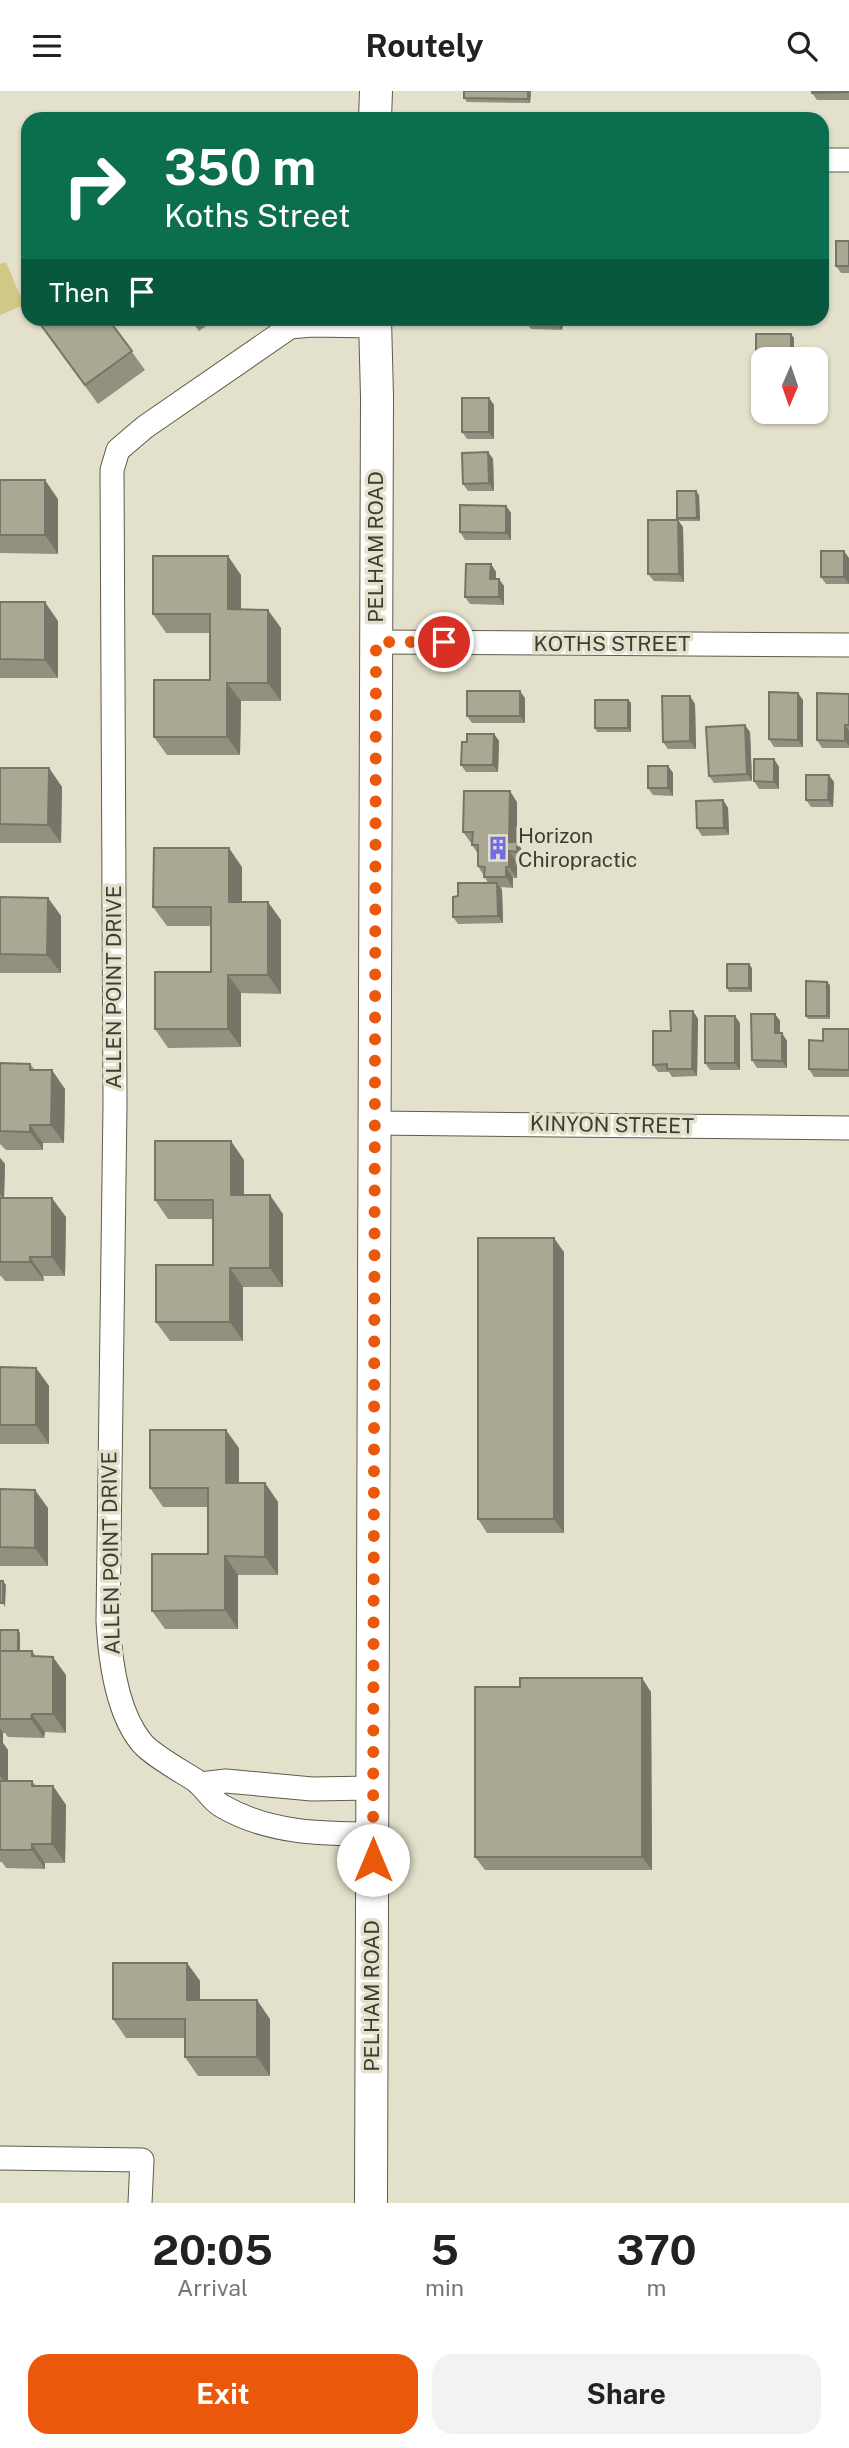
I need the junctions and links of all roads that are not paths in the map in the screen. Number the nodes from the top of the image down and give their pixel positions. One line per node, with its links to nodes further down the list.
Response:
1 (376, 91): 2 (main road)
2 (375, 112)
3 (829, 160): 4 (street)
4 (849, 160)
5 (301, 326): 11 (street, ALLEN POINT DRIVE)
6 (375, 326): 7 (main road, PELHAM ROAD)
7 (376, 642): 8 (street, KOTHS STREET); 9 (main road, PELHAM ROAD)
8 (849, 645)
9 (375, 1123): 10 (street, KINYON STREET); 12 (main road, PELHAM ROAD)
10 (849, 1128)
11 (200, 1784): 12 (street); 13 (street, ALLEN POINT DRIVE)
12 (372, 1788): 13 (main road, PELHAM ROAD)
13 (373, 1834): 16 (main road, PELHAM ROAD)
14 (0, 2158): 15 (street)
15 (140, 2203)
16 (371, 2203)

